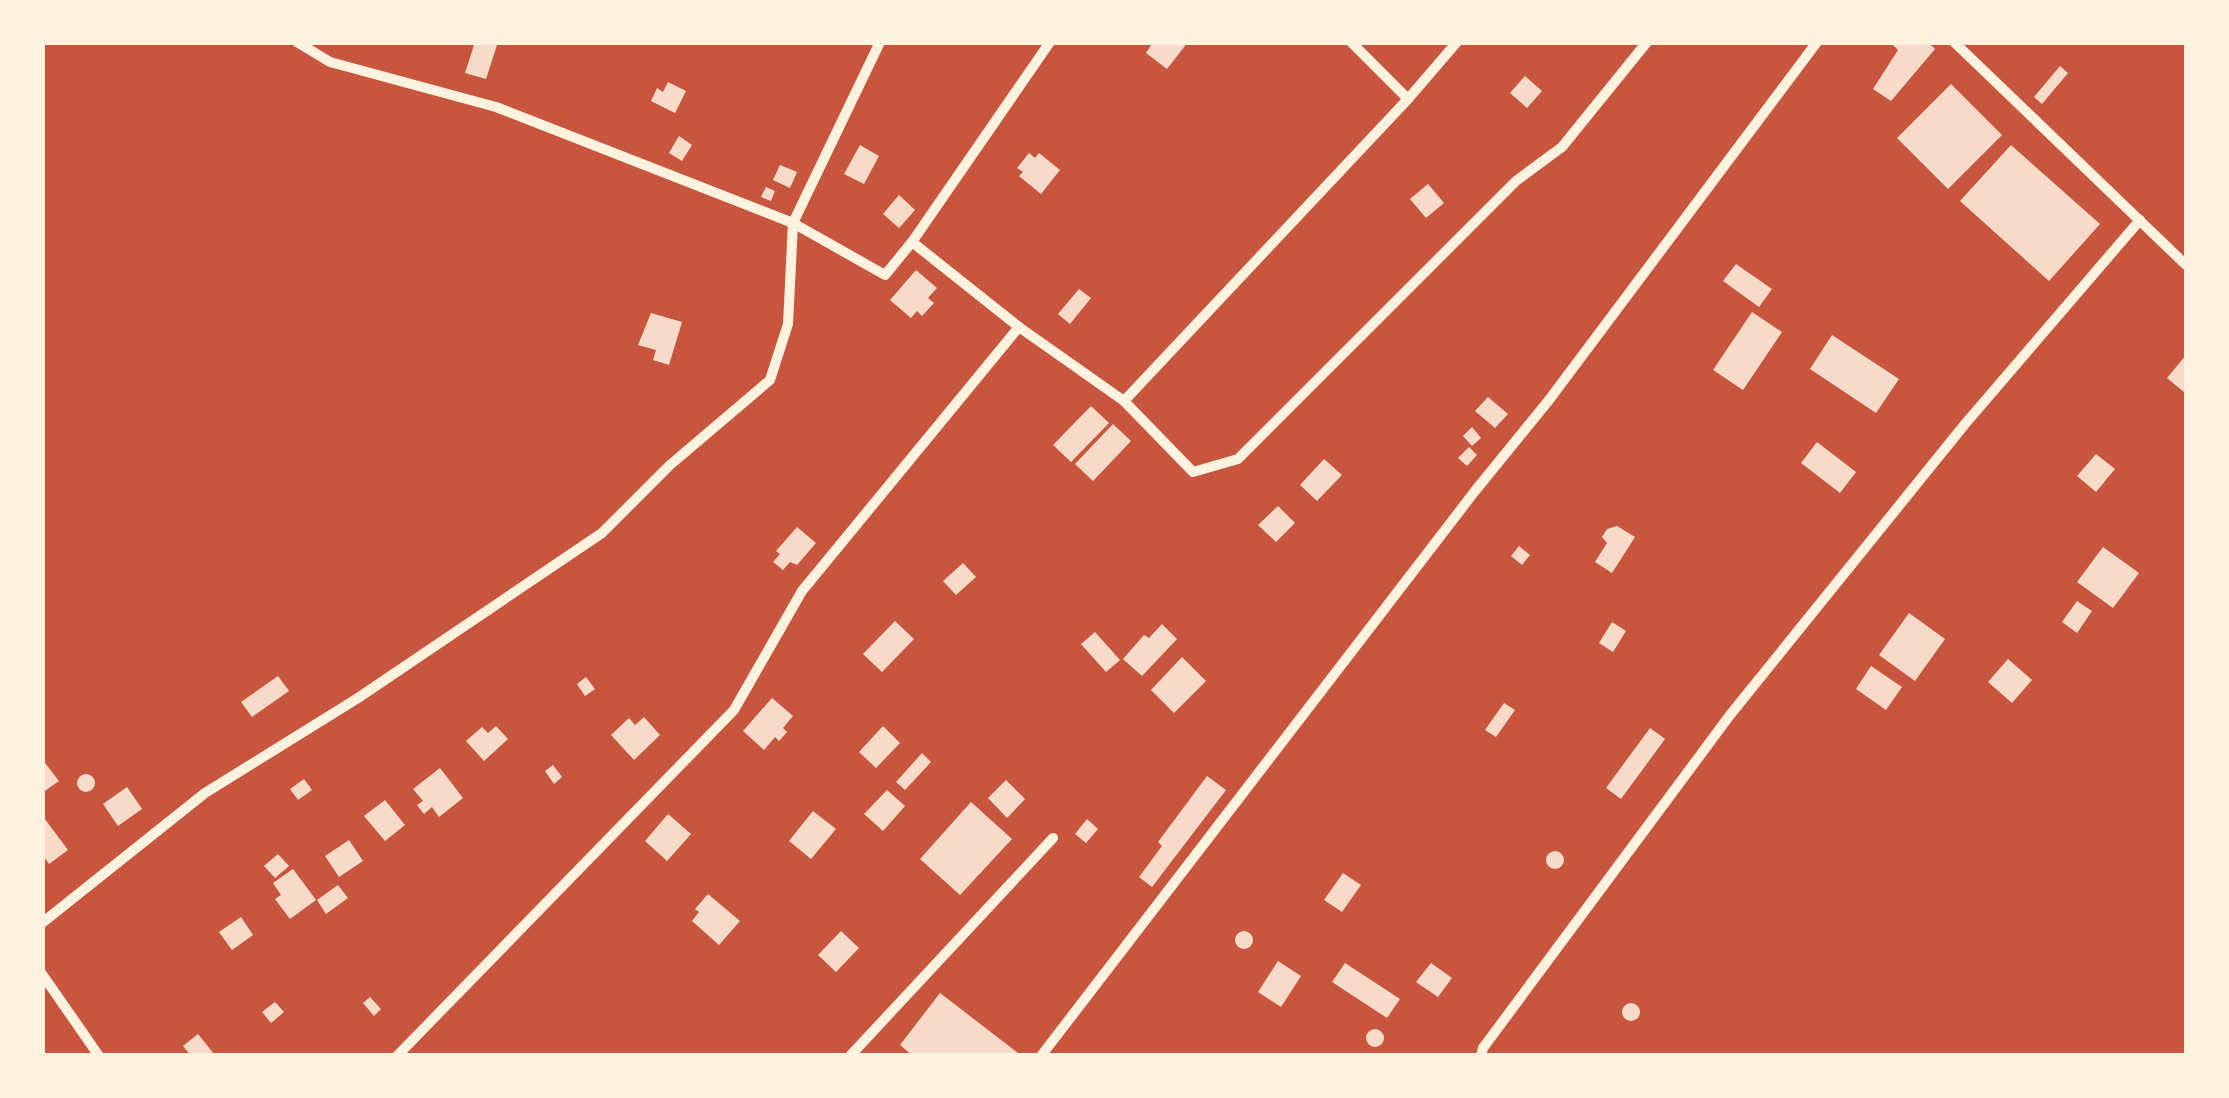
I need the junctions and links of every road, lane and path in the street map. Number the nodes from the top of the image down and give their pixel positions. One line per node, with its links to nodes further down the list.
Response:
1 (297, 42): 11 (street)
2 (880, 42): 11 (street)
3 (1050, 42): 12 (street)
4 (1350, 42): 9 (street)
5 (1457, 42): 9 (street)
6 (1647, 42): 15 (street)
7 (1817, 42): 22 (street)
8 (1954, 42): 10 (street)
9 (1408, 99): 15 (street)
10 (2140, 220): 13 (street); 23 (street)
11 (794, 223): 12 (street); 17 (street)
12 (912, 242): 14 (street)
13 (2186, 264)
14 (1019, 327): 15 (street); 20 (street)
15 (1124, 400)
16 (1053, 838): 21 (street)
17 (42, 923)
18 (42, 974): 19 (street)
19 (99, 1056)
20 (397, 1056)
21 (850, 1056)
22 (1041, 1056)
23 (1481, 1056)

